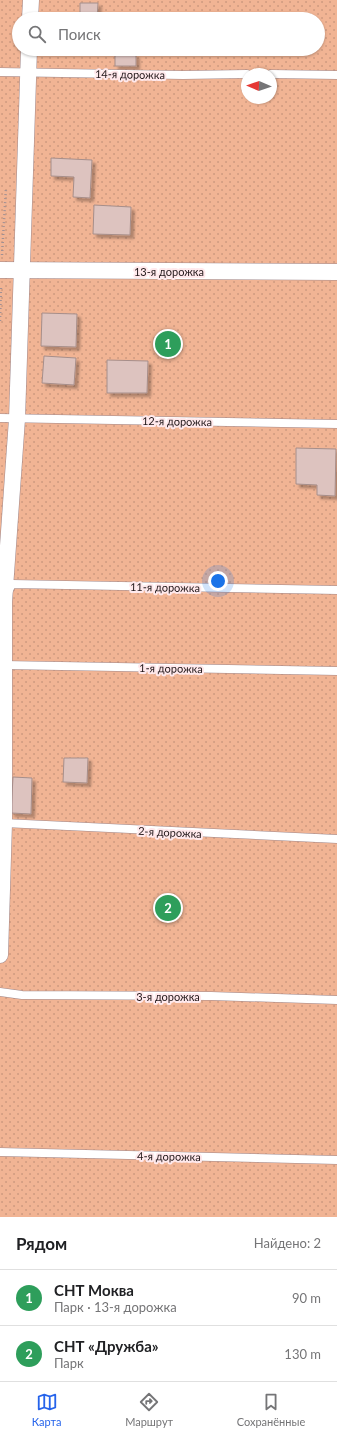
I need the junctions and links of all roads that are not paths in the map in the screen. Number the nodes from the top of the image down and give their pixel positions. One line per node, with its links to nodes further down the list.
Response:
1 (30, 0): 2 (street)
2 (30, 12)
3 (27, 56): 5 (street)
4 (0, 72): 5 (lane, 14-я дорожка)
5 (21, 73): 6 (lane, 14-я дорожка); 9 (street)
6 (241, 74)
7 (277, 74): 8 (lane)
8 (337, 75)
9 (22, 269): 10 (street, 13-я дорожка); 11 (street, 13-я дорожка); 13 (street)
10 (1, 270)
11 (337, 272)
12 (0, 418): 13 (lane, 12-я дорожка)
13 (17, 419): 14 (lane, 12-я дорожка); 16 (street)
14 (337, 424)
15 (337, 590): 16 (lane, 11-я дорожка)
16 (2, 602): 17 (street)
17 (4, 665): 18 (lane, 1-я дорожка); 19 (street)
18 (337, 671)
19 (1, 779): 20 (street)
20 (4, 823): 21 (lane, 2-я дорожка); 22 (street)
21 (337, 839)
22 (0, 955)
23 (0, 992): 24 (lane, 3-я дорожка)
24 (337, 1000)
25 (0, 1152): 26 (lane, 4-я дорожка)
26 (337, 1160)

